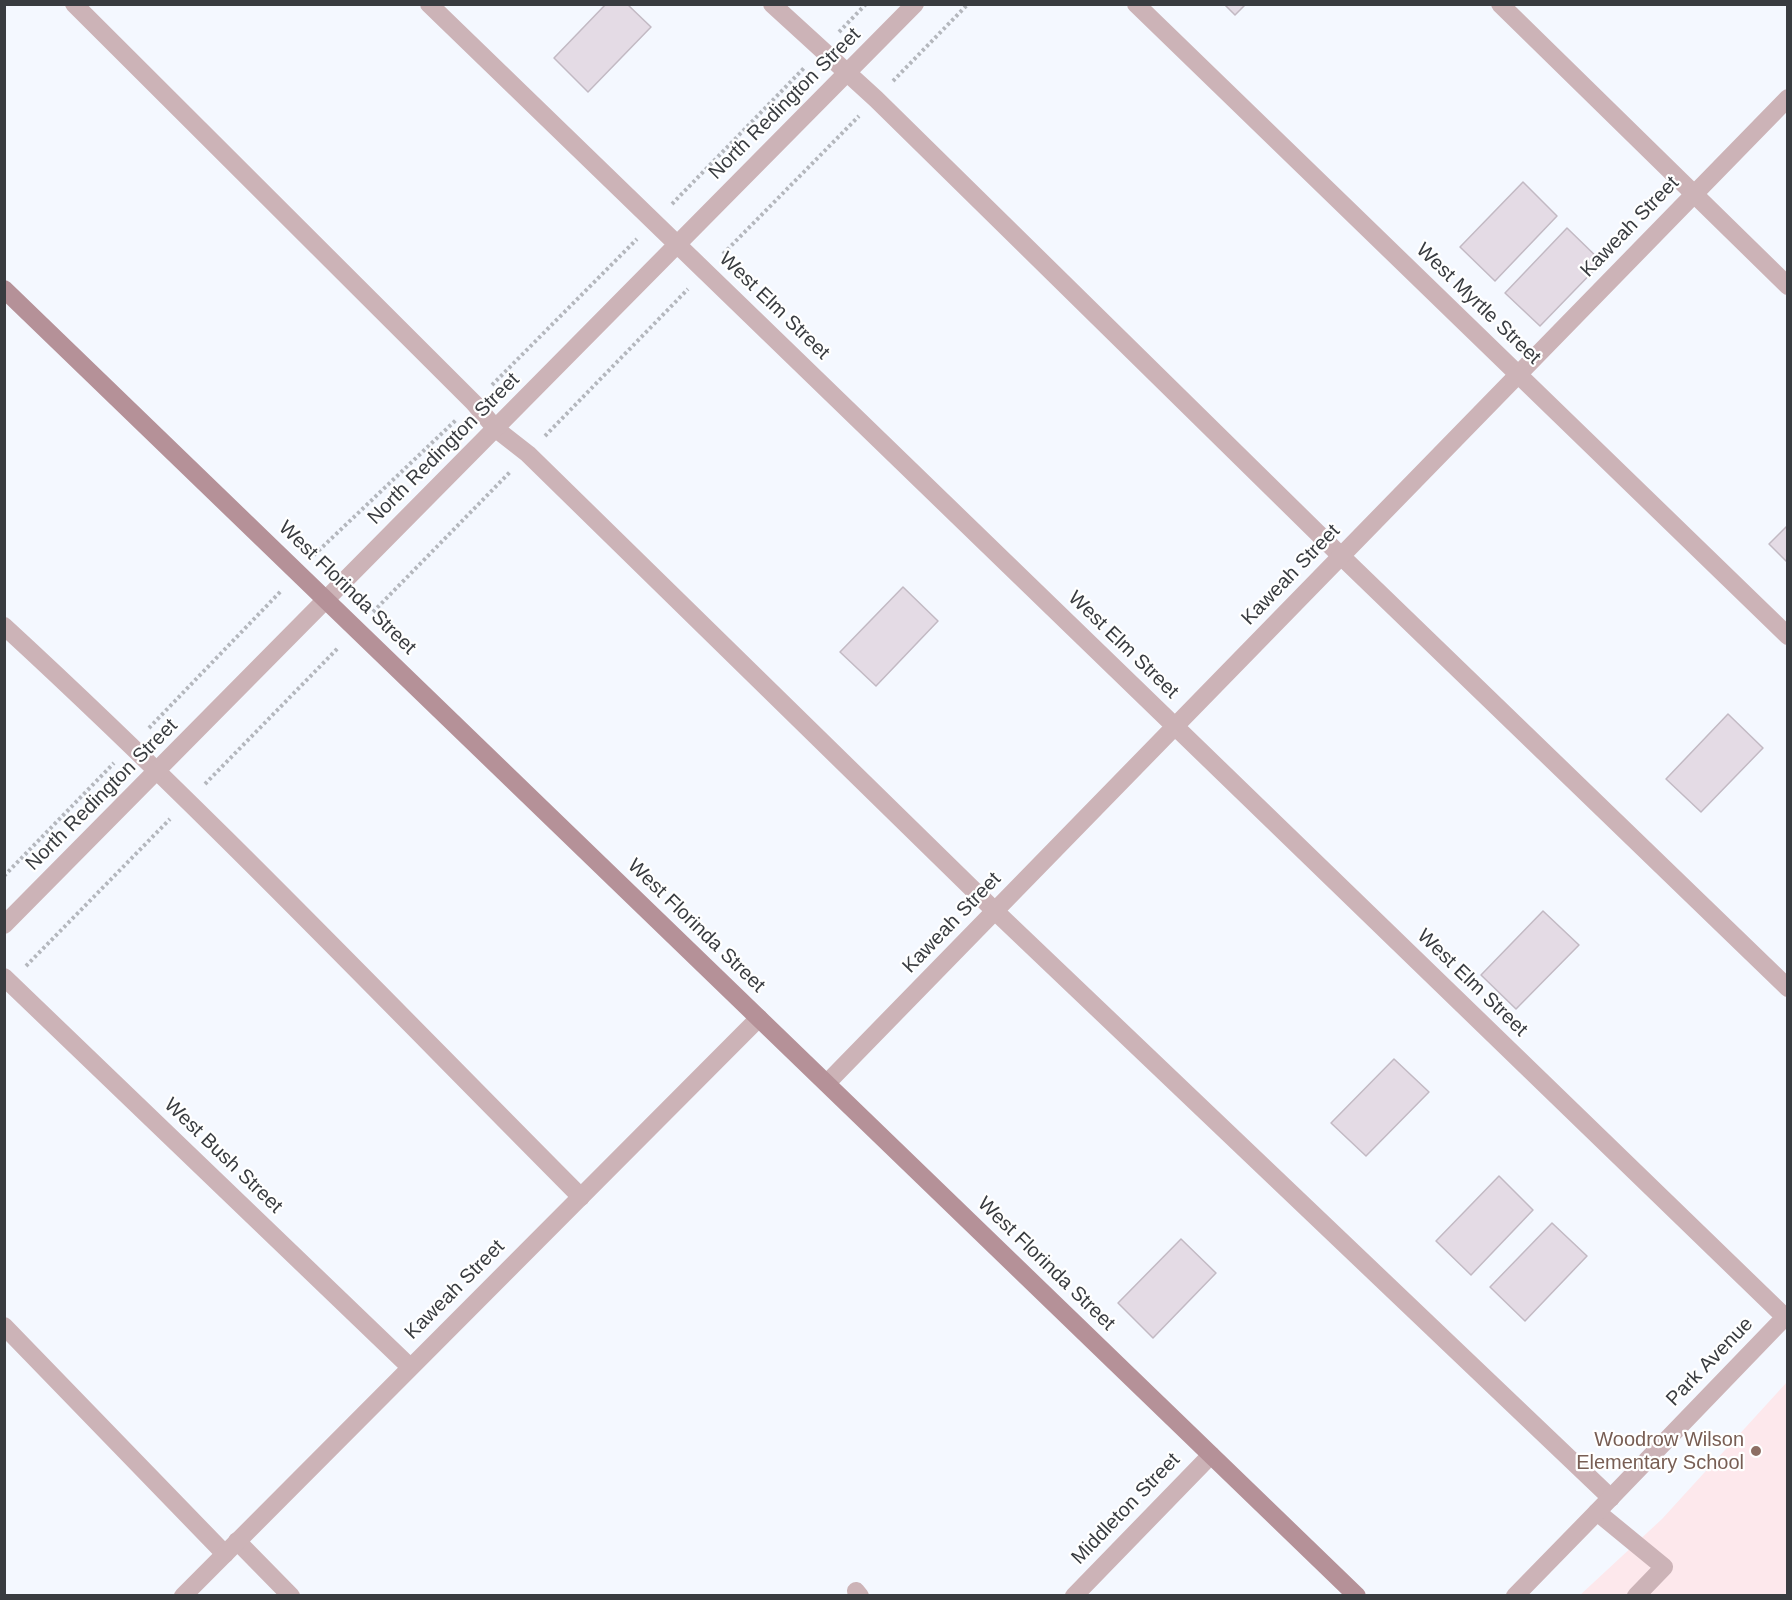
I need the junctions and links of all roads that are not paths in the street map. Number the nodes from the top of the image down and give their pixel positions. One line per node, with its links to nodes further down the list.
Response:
1 (74, 4): 14 (street)
2 (429, 4): 10 (street, West Elm Street)
3 (772, 4): 7 (street)
4 (915, 4): 7 (street, North Redington Street)
5 (1136, 4): 13 (street, West Myrtle Street)
6 (1500, 4): 9 (street)
7 (848, 72): 10 (street, North Redington Street); 15 (street)
8 (1788, 98): 9 (street, Kaweah Street)
9 (1693, 194): 11 (street); 13 (street, Kaweah Street)
10 (677, 244): 14 (street, North Redington Street); 19 (street, West Elm Street)
11 (1788, 286)
12 (4, 289): 16 (street, West Florinda Street)
13 (1518, 374): 15 (street, Kaweah Street); 18 (street, West Myrtle Street)
14 (496, 429): 16 (street, North Redington Street); 21 (street)
15 (1341, 556): 19 (street, Kaweah Street); 24 (street)
16 (327, 600): 20 (street, North Redington Street); 25 (street, West Florinda Street)
17 (4, 626): 20 (street)
18 (1788, 636)
19 (1174, 726): 21 (street, Kaweah Street); 28 (street, West Elm Street)
20 (157, 771): 22 (street, North Redington Street); 27 (street)
21 (994, 911): 26 (street, Kaweah Street); 32 (street)
22 (4, 926)
23 (7, 980): 30 (street, West Bush Street)
24 (1788, 988)
25 (759, 1018): 26 (street, West Florinda Street); 27 (street, Kaweah Street)
26 (826, 1083): 31 (street, West Florinda Street)
27 (580, 1197): 30 (street, Kaweah Street)
28 (1786, 1316): 32 (street, Park Avenue)
29 (4, 1326): 35 (street)
30 (410, 1367): 34 (street, Kaweah Street)
31 (1211, 1455): 38 (street, Middleton Street); 39 (street, West Florinda Street)
32 (1611, 1498): 33 (street, Park Avenue)
33 (1598, 1512): 40 (street, Park Avenue); 41 (street)
34 (237, 1541): 35 (street, Kaweah Street); 37 (street)
35 (225, 1554): 36 (street, Kaweah Street)
36 (183, 1596)
37 (291, 1596)
38 (1074, 1596)
39 (1357, 1596)
40 (1515, 1596)
41 (1636, 1596)

